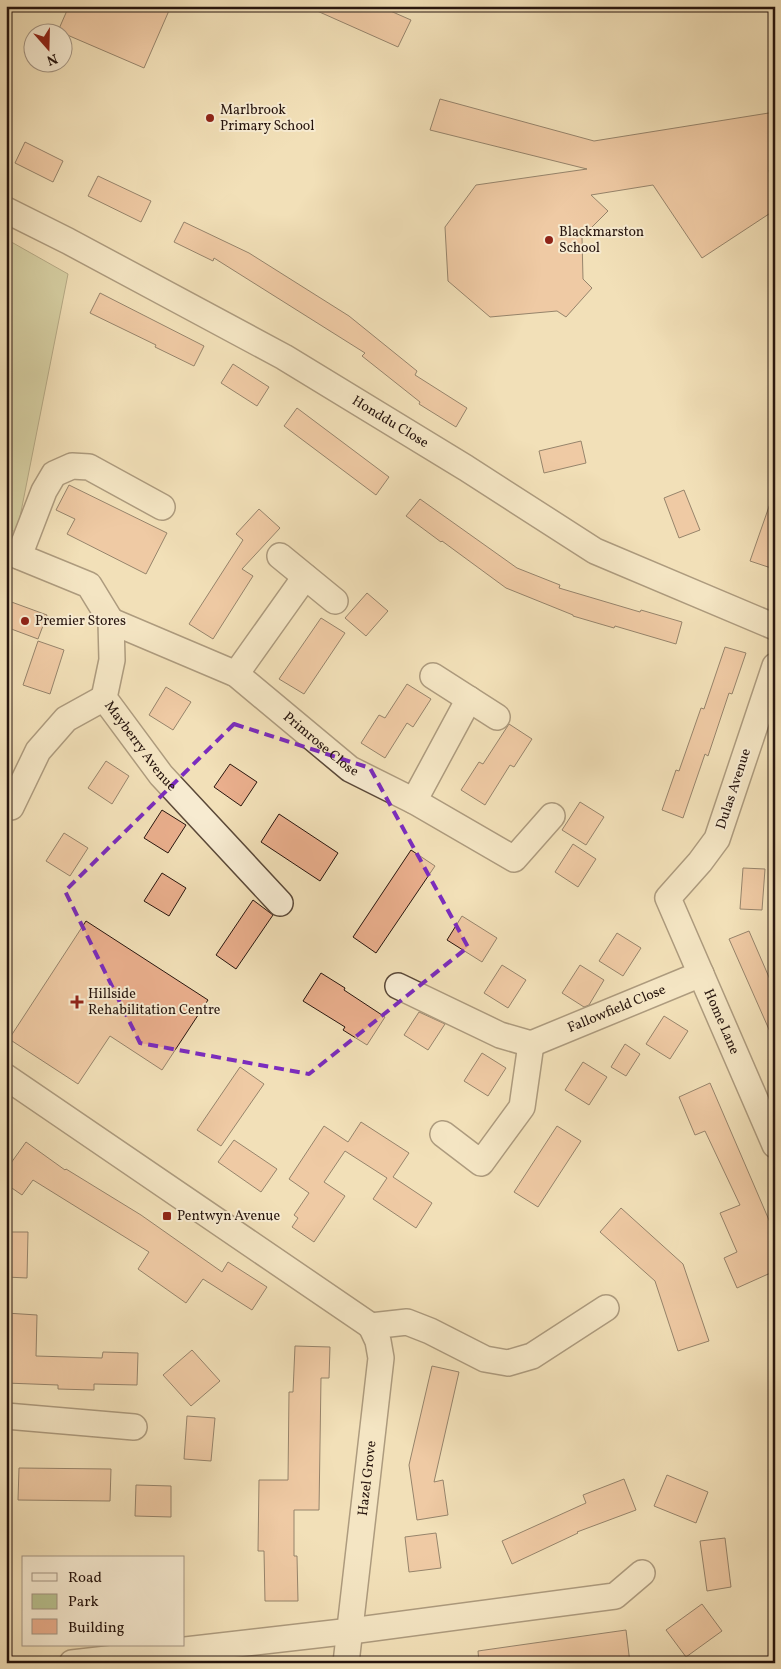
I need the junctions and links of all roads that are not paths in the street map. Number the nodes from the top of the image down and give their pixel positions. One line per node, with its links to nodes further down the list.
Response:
1 (6, 210): 8 (street, Honddu Close)
2 (162, 507): 3 (street)
3 (13, 553): 7 (street)
4 (280, 556): 5 (street)
5 (305, 577): 6 (street); 10 (street)
6 (335, 601)
7 (111, 620): 10 (street, Primrose Close); 12 (street, Mayberry Avenue)
8 (775, 627)
9 (775, 666): 18 (street, Dulas Avenue)
10 (236, 674): 15 (street, Primrose Close)
11 (433, 676): 13 (street)
12 (104, 698): 16 (street); 19 (street, Mayberry Avenue)
13 (469, 699): 14 (street); 15 (street)
14 (497, 717)
15 (414, 801): 17 (street, Primrose Close)
16 (11, 807)
17 (552, 816)
18 (668, 898): 20 (street, Home Lane)
19 (280, 903)
20 (701, 974): 22 (street, Fallowfield Close); 25 (street, Home Lane)
21 (398, 986): 22 (street)
22 (531, 1044): 24 (street)
23 (10, 1087): 27 (street)
24 (444, 1134)
25 (775, 1145)
26 (606, 1308): 27 (street)
27 (371, 1326): 31 (street, Hazel Grove)
28 (6, 1416): 29 (street)
29 (134, 1427)
30 (642, 1573): 31 (street)
31 (351, 1631): 32 (street); 33 (street, Hazel Grove)
32 (72, 1663)
33 (346, 1663)

